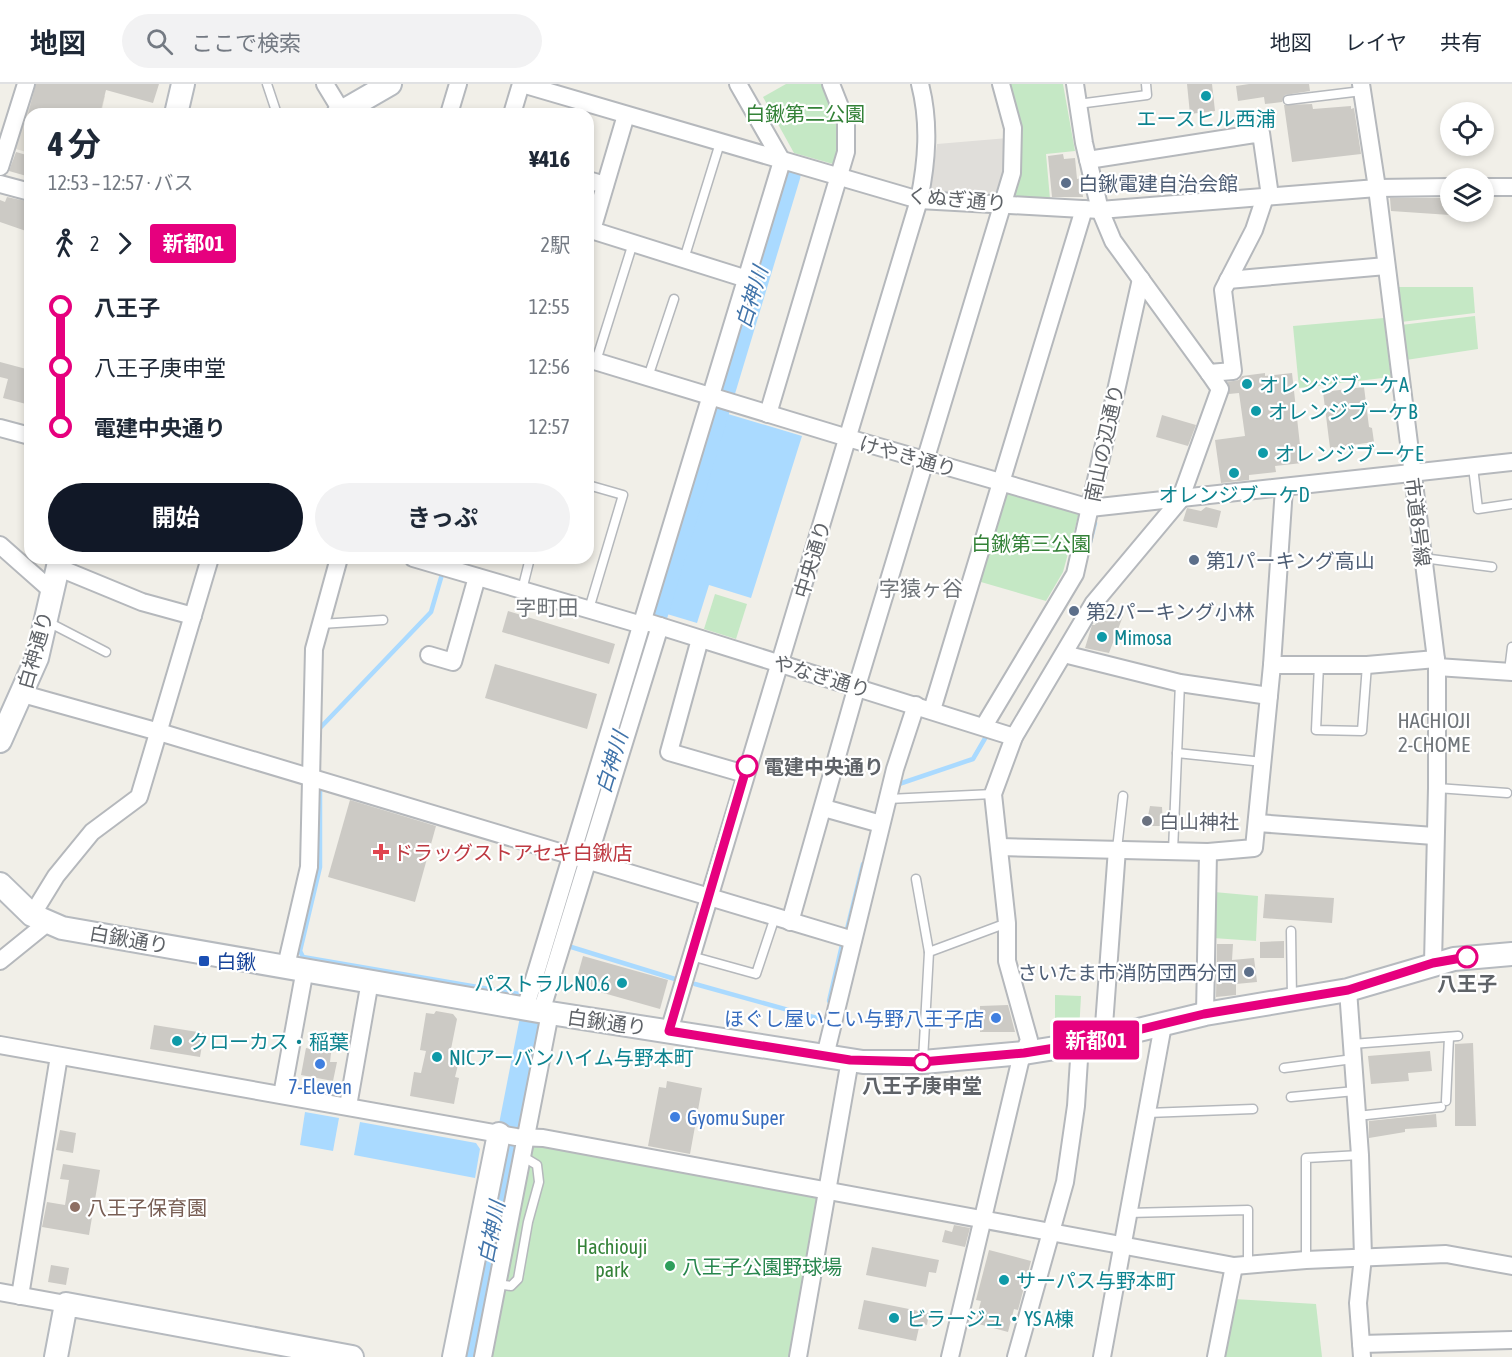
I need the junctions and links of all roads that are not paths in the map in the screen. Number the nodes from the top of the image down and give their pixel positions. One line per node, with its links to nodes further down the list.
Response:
1 (26, 84): 27 (street)
2 (183, 84): 17 (street)
3 (267, 84): 18 (lane)
4 (325, 84): 19 (street)
5 (390, 84): 20 (street)
6 (458, 84): 21 (street)
7 (522, 84): 22 (street); 23 (street, くぬぎ通り)
8 (738, 84): 26 (street)
9 (831, 84): 28 (street)
10 (920, 84): 38 (street, 中央通り)
11 (1001, 84): 39 (street)
12 (1075, 84): 16 (street)
13 (1146, 84): 16 (lane)
14 (1361, 87): 15 (lane); 35 (street, 市道8号線)
15 (1288, 100)
16 (1078, 104): 25 (street)
17 (177, 108)
18 (275, 108)
19 (337, 108)
20 (349, 108)
21 (451, 108)
22 (514, 108)
23 (626, 115): 24 (street, くぬぎ通り); 31 (street)
24 (720, 143): 26 (street, くぬぎ通り); 44 (lane)
25 (1088, 160): 37 (street); 40 (street)
26 (782, 161): 28 (street, くぬぎ通り); 46 (street)
27 (0, 167)
28 (841, 177): 38 (street, くぬぎ通り); 55 (street)
29 (594, 182): 31 (street)
30 (0, 184): 36 (street)
31 (605, 185): 41 (street)
32 (1440, 187): 35 (street, くぬぎ通り)
33 (1494, 187): 34 (street)
34 (1512, 187)
35 (1377, 188): 37 (street, くぬぎ通り); 45 (street, 市道8号線)
36 (24, 190)
37 (1267, 197): 40 (street, くぬぎ通り); 48 (street)
38 (919, 200): 39 (street, くぬぎ通り); 58 (street, 中央通り)
39 (1004, 204): 40 (street, くぬぎ通り); 59 (street)
40 (1092, 210): 47 (street); 63 (street)
41 (594, 218)
42 (594, 231): 43 (street)
43 (633, 243): 44 (street); 50 (lane)
44 (684, 259): 46 (street)
45 (1386, 266): 48 (street); 62 (street, 市道8号線)
46 (747, 279): 54 (street)
47 (1141, 279): 52 (street); 68 (street, 南山の辺通り)
48 (1228, 280): 52 (street)
49 (674, 299): 53 (lane)
50 (594, 354)
51 (594, 361): 53 (street, けやき通り)
52 (1209, 373): 66 (street)
53 (648, 377): 54 (street, けやき通り)
54 (717, 399): 55 (street, けやき通り); 86 (street)
55 (768, 414): 58 (street, けやき通り)
56 (0, 428): 57 (street)
57 (24, 434)
58 (848, 438): 59 (street, けやき通り); 92 (street, 中央通り)
59 (926, 461): 63 (street, けやき通り); 99 (street)
60 (1512, 462): 61 (street)
61 (1473, 467): 62 (street); 67 (lane)
62 (1412, 474): 65 (street); 70 (street, 市道8号線)
63 (1001, 483): 68 (street, けやき通り); 102 (street)
64 (594, 487): 81 (lane)
65 (1284, 488): 66 (street); 94 (street)
66 (1180, 500): 68 (street); 90 (street)
67 (1512, 504)
68 (1090, 508): 103 (street, 南山の辺通り)
69 (0, 545): 80 (street)
70 (1423, 558): 77 (lane); 93 (street, 市道8号線)
71 (58, 564): 80 (street, 白神通り)
72 (60, 564): 82 (street)
73 (208, 564): 82 (street)
74 (337, 564): 85 (street)
75 (433, 564): 78 (street, やなぎ通り)
76 (528, 564): 79 (lane)
77 (1492, 567)
78 (477, 577): 79 (street, やなぎ通り); 91 (street)
79 (522, 590): 81 (street, やなぎ通り)
80 (52, 591): 83 (street, 白神通り)
81 (589, 609): 86 (street, やなぎ通り)
82 (193, 616): 104 (street)
83 (45, 620): 89 (lane); 100 (street, 白神通り)
84 (383, 620): 85 (lane)
85 (321, 624): 110 (street)
86 (650, 624): 87 (street, やなぎ通り); 124 (street)
87 (700, 639): 92 (street, やなぎ通り); 109 (street)
88 (1512, 647): 97 (lane)
89 (106, 652)
90 (1064, 654): 98 (street); 105 (street)
91 (429, 655)
92 (781, 663): 99 (street, やなぎ通り); 109 (street, 中央通り)
93 (1436, 663): 96 (street); 97 (street); 111 (street, 市道8号線)
94 (1272, 665): 95 (street); 101 (street)
95 (1319, 665): 96 (street); 96 (lane)
96 (1367, 665)
97 (1510, 672)
98 (1180, 683): 101 (street); 107 (lane)
99 (857, 686): 102 (street, やなぎ通り); 116 (street)
100 (23, 694): 104 (street); 106 (street, 白神通り)
101 (1269, 696): 108 (street)
102 (924, 707): 103 (street, やなぎ通り); 115 (street)
103 (984, 726): 105 (street, やなぎ通り)
104 (159, 732): 110 (street); 128 (street)
105 (1014, 737): 113 (street)
106 (0, 741)
107 (1177, 753): 108 (lane); 122 (lane)
108 (1263, 762): 117 (street)
109 (745, 774): 127 (street, 中央通り)
110 (312, 778): 124 (street); 138 (street)
111 (1437, 788): 112 (lane); 119 (street, 市道8号線)
112 (1507, 793)
113 (993, 794): 115 (lane); 120 (street)
114 (1124, 796): 121 (lane)
115 (888, 799): 118 (street)
116 (824, 808): 118 (street); 129 (street)
117 (1257, 823): 119 (street); 123 (street)
118 (881, 824): 132 (street)
119 (1434, 837): 137 (street, 市道8号線)
120 (999, 847): 121 (street); 130 (street)
121 (1117, 849): 122 (street); 146 (street)
122 (1173, 851): 123 (street)
123 (1208, 852): 143 (street)
124 (580, 859): 127 (street); 142 (street)
125 (916, 879): 133 (lane)
126 (0, 884): 128 (street)
127 (708, 897): 129 (street); 135 (street, 中央通り)
128 (40, 919): 136 (street); 138 (street, 白鍬通り)
129 (782, 920): 132 (street); 135 (lane)
130 (1007, 923): 133 (lane); 150 (street)
131 (1291, 931): 141 (lane)
132 (853, 940): 152 (street)
133 (929, 952): 154 (lane)
134 (1512, 954): 137 (street, 白鍬通り)
135 (691, 956): 145 (street, 中央通り)
136 (0, 961)
137 (1433, 963): 140 (street, 白鍬通り)
138 (295, 967): 139 (street, 白鍬通り); 157 (street)
139 (370, 981): 142 (street, 白鍬通り); 159 (street)
140 (1348, 990): 141 (street, 白鍬通り); 149 (street)
141 (1292, 1001): 143 (street, 白鍬通り)
142 (537, 1011): 145 (street, 白鍬通り); 163 (street)
143 (1204, 1014): 144 (street, 白鍬通り)
144 (1163, 1025): 146 (street, 白鍬通り); 161 (street)
145 (669, 1031): 152 (street, 白鍬通り)
146 (1103, 1039): 147 (street, 白鍬通り)
147 (1080, 1044): 150 (street, 白鍬通り); 168 (street)
148 (0, 1045): 151 (street)
149 (1352, 1052): 155 (lane); 156 (street); 162 (lane)
150 (1024, 1053): 154 (street, 白鍬通り); 167 (street)
151 (59, 1056): 157 (street); 175 (street)
152 (825, 1056): 153 (street, 白鍬通り)
153 (850, 1060): 154 (street, 白鍬通り); 165 (street)
154 (922, 1062)
155 (1284, 1068)
156 (1355, 1091): 158 (lane); 162 (street)
157 (282, 1095): 159 (street)
158 (1291, 1097)
159 (348, 1106): 163 (street)
160 (1254, 1109): 161 (lane)
161 (1147, 1113): 166 (street)
162 (1357, 1116): 164 (street)
163 (511, 1136): 165 (street); 181 (street); 182 (street)
164 (1360, 1155): 170 (street); 171 (lane)
165 (827, 1189): 167 (street); 183 (street)
166 (1128, 1213): 169 (street); 172 (lane)
167 (984, 1219): 168 (street); 184 (street)
168 (1053, 1232): 169 (street); 185 (street)
169 (1122, 1246): 172 (street); 186 (street)
170 (1363, 1257): 171 (street); 173 (street); 178 (street)
171 (1306, 1260): 172 (street)
172 (1241, 1265): 187 (street)
173 (1512, 1266)
174 (0, 1292): 175 (street)
175 (20, 1296): 176 (street)
176 (66, 1304): 179 (street); 180 (street)
177 (1512, 1340): 178 (street)
178 (1362, 1350)
179 (56, 1357)
180 (352, 1357)
181 (454, 1357)
182 (483, 1357)
183 (798, 1357)
184 (950, 1357)
185 (1016, 1357)
186 (1102, 1357)
187 (1216, 1357)

